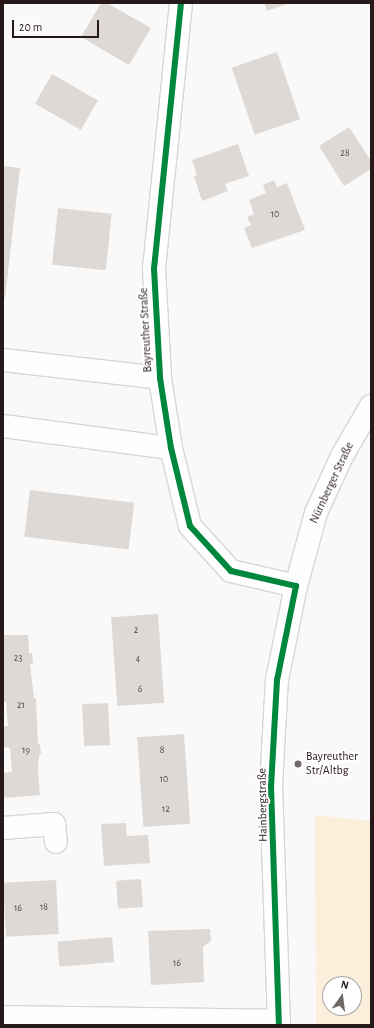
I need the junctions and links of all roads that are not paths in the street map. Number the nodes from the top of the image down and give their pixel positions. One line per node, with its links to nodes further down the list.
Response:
1 (181, 3): 3 (street, Bayreuther Straße)
2 (3, 360): 3 (street, Bayreuther Straße)
3 (160, 378): 6 (street, Bayreuther Straße)
4 (371, 406): 7 (street, Nürnberger Straße)
5 (3, 426): 6 (street)
6 (171, 448): 7 (street, Bayreuther Straße)
7 (296, 586): 11 (street, Hainbergstraße)
8 (3, 828): 9 (street)
9 (56, 842)
10 (3, 1017): 11 (street)
11 (279, 1023)

